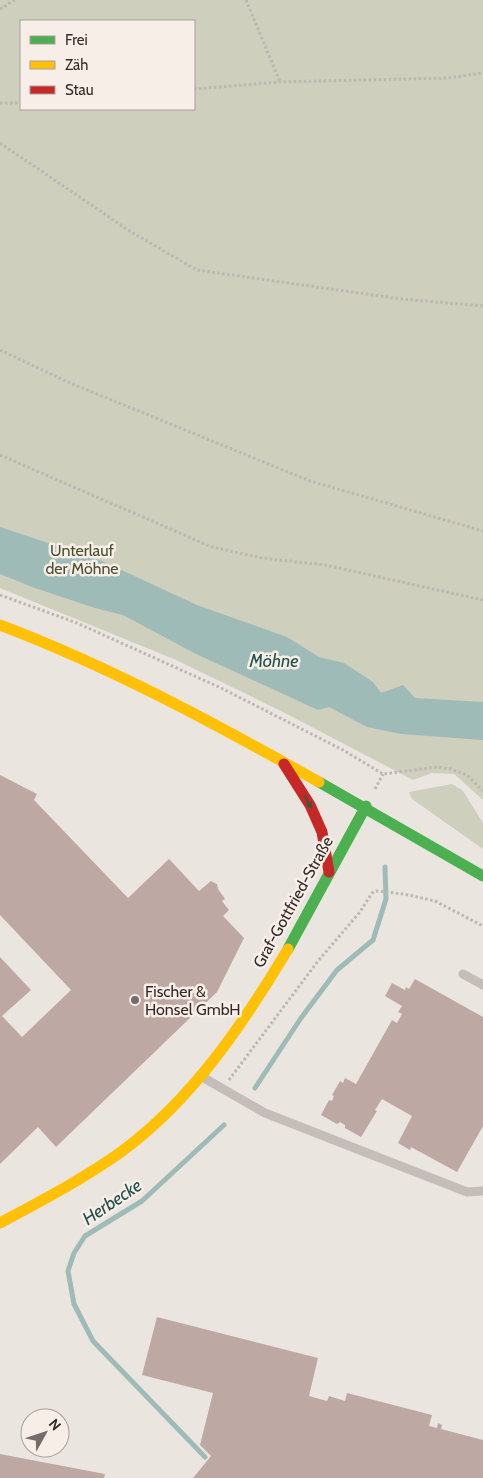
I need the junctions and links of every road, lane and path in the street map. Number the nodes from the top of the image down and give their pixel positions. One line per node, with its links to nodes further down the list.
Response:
1 (15, 0): 3 (path)
2 (246, 0): 5 (path)
3 (0, 9)
4 (483, 73): 5 (path)
5 (280, 82): 6 (path)
6 (195, 89)
7 (0, 103): 8 (path)
8 (20, 103)
9 (0, 143): 10 (path)
10 (483, 306)
11 (0, 350): 13 (path)
12 (0, 455): 15 (path)
13 (483, 532)
14 (0, 595): 18 (path)
15 (483, 600)
16 (0, 626): 17 (main road)
17 (282, 761): 19 (main road); 20 (main road, one-way to 20)
18 (483, 791)
19 (366, 806): 20 (main road, Graf-Gottfried-Straße); 21 (main road)
20 (329, 872): 25 (main road, Graf-Gottfried-Straße)
21 (483, 876)
22 (483, 926): 26 (path)
23 (463, 974): 24 (lane)
24 (483, 985)
25 (201, 1077): 26 (lane); 28 (main road, Graf-Gottfried-Straße)
26 (223, 1088): 27 (lane)
27 (483, 1191)
28 (0, 1224)

